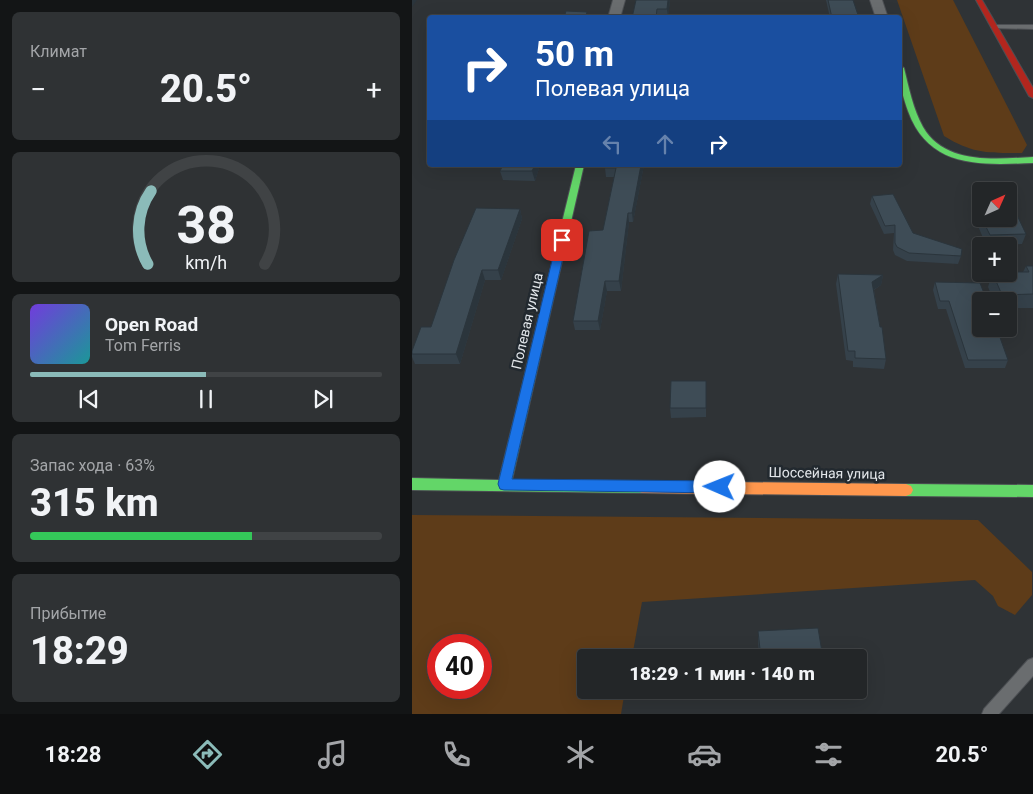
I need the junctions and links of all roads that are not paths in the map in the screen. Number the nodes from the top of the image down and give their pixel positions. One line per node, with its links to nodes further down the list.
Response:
1 (619, 0): 4 (street)
2 (876, 0): 5 (street)
3 (979, 0): 6 (street)
4 (615, 15)
5 (881, 15)
6 (994, 26): 7 (lane); 9 (street)
7 (1032, 27)
8 (902, 74): 10 (street)
9 (1032, 96)
10 (1032, 160)
11 (580, 167): 13 (street, Полевая улица)
12 (412, 484): 13 (street, Шоссейная улица)
13 (504, 484): 14 (street, Шоссейная улица)
14 (1032, 491)
15 (1032, 666): 16 (lane)
16 (989, 714)

